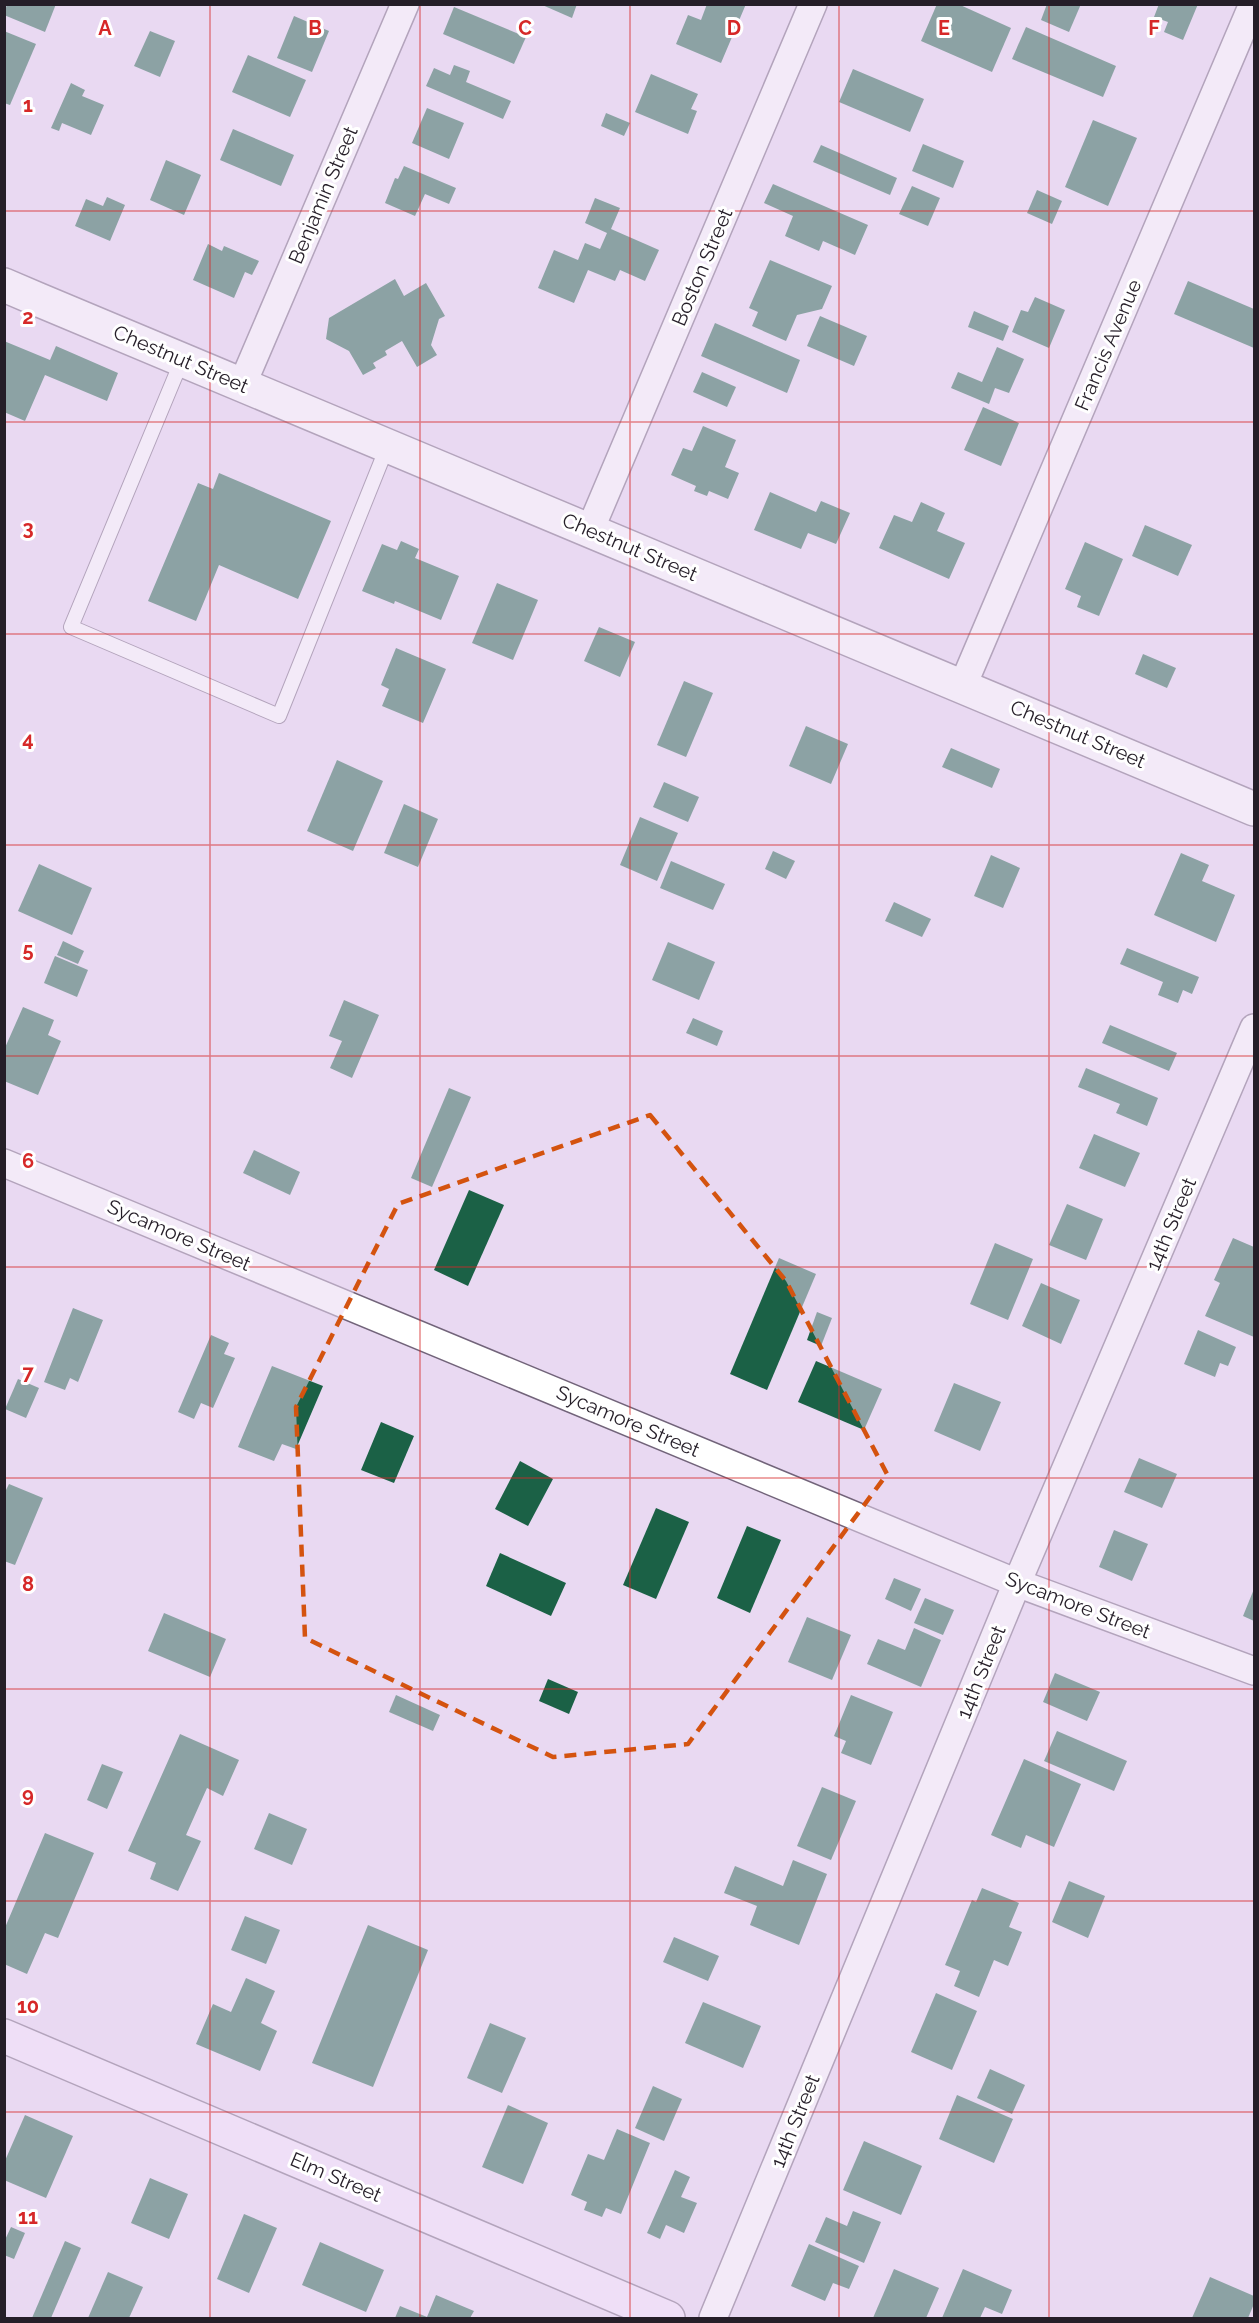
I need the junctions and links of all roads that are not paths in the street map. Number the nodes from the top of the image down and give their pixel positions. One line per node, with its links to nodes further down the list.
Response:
1 (405, 4): 6 (street, Benjamin Street)
2 (813, 4): 8 (street, Boston Street)
3 (1253, 4): 9 (street, Francis Avenue)
4 (4, 285): 5 (street, Chestnut Street)
5 (182, 360): 6 (street, Chestnut Street); 7 (lane)
6 (242, 385): 7 (street, Chestnut Street)
7 (387, 447): 8 (street, Chestnut Street)
8 (590, 530): 9 (street, Chestnut Street)
9 (963, 685): 10 (street, Chestnut Street)
10 (1254, 809)
11 (1254, 1028): 13 (street, 14th Street)
12 (4, 1163): 13 (street, Sycamore Street)
13 (1017, 1583): 14 (street, Sycamore Street); 17 (street, 14th Street)
14 (1254, 1671)
15 (4, 2036): 16 (main road, Elm Street)
16 (669, 2319)
17 (713, 2319)

